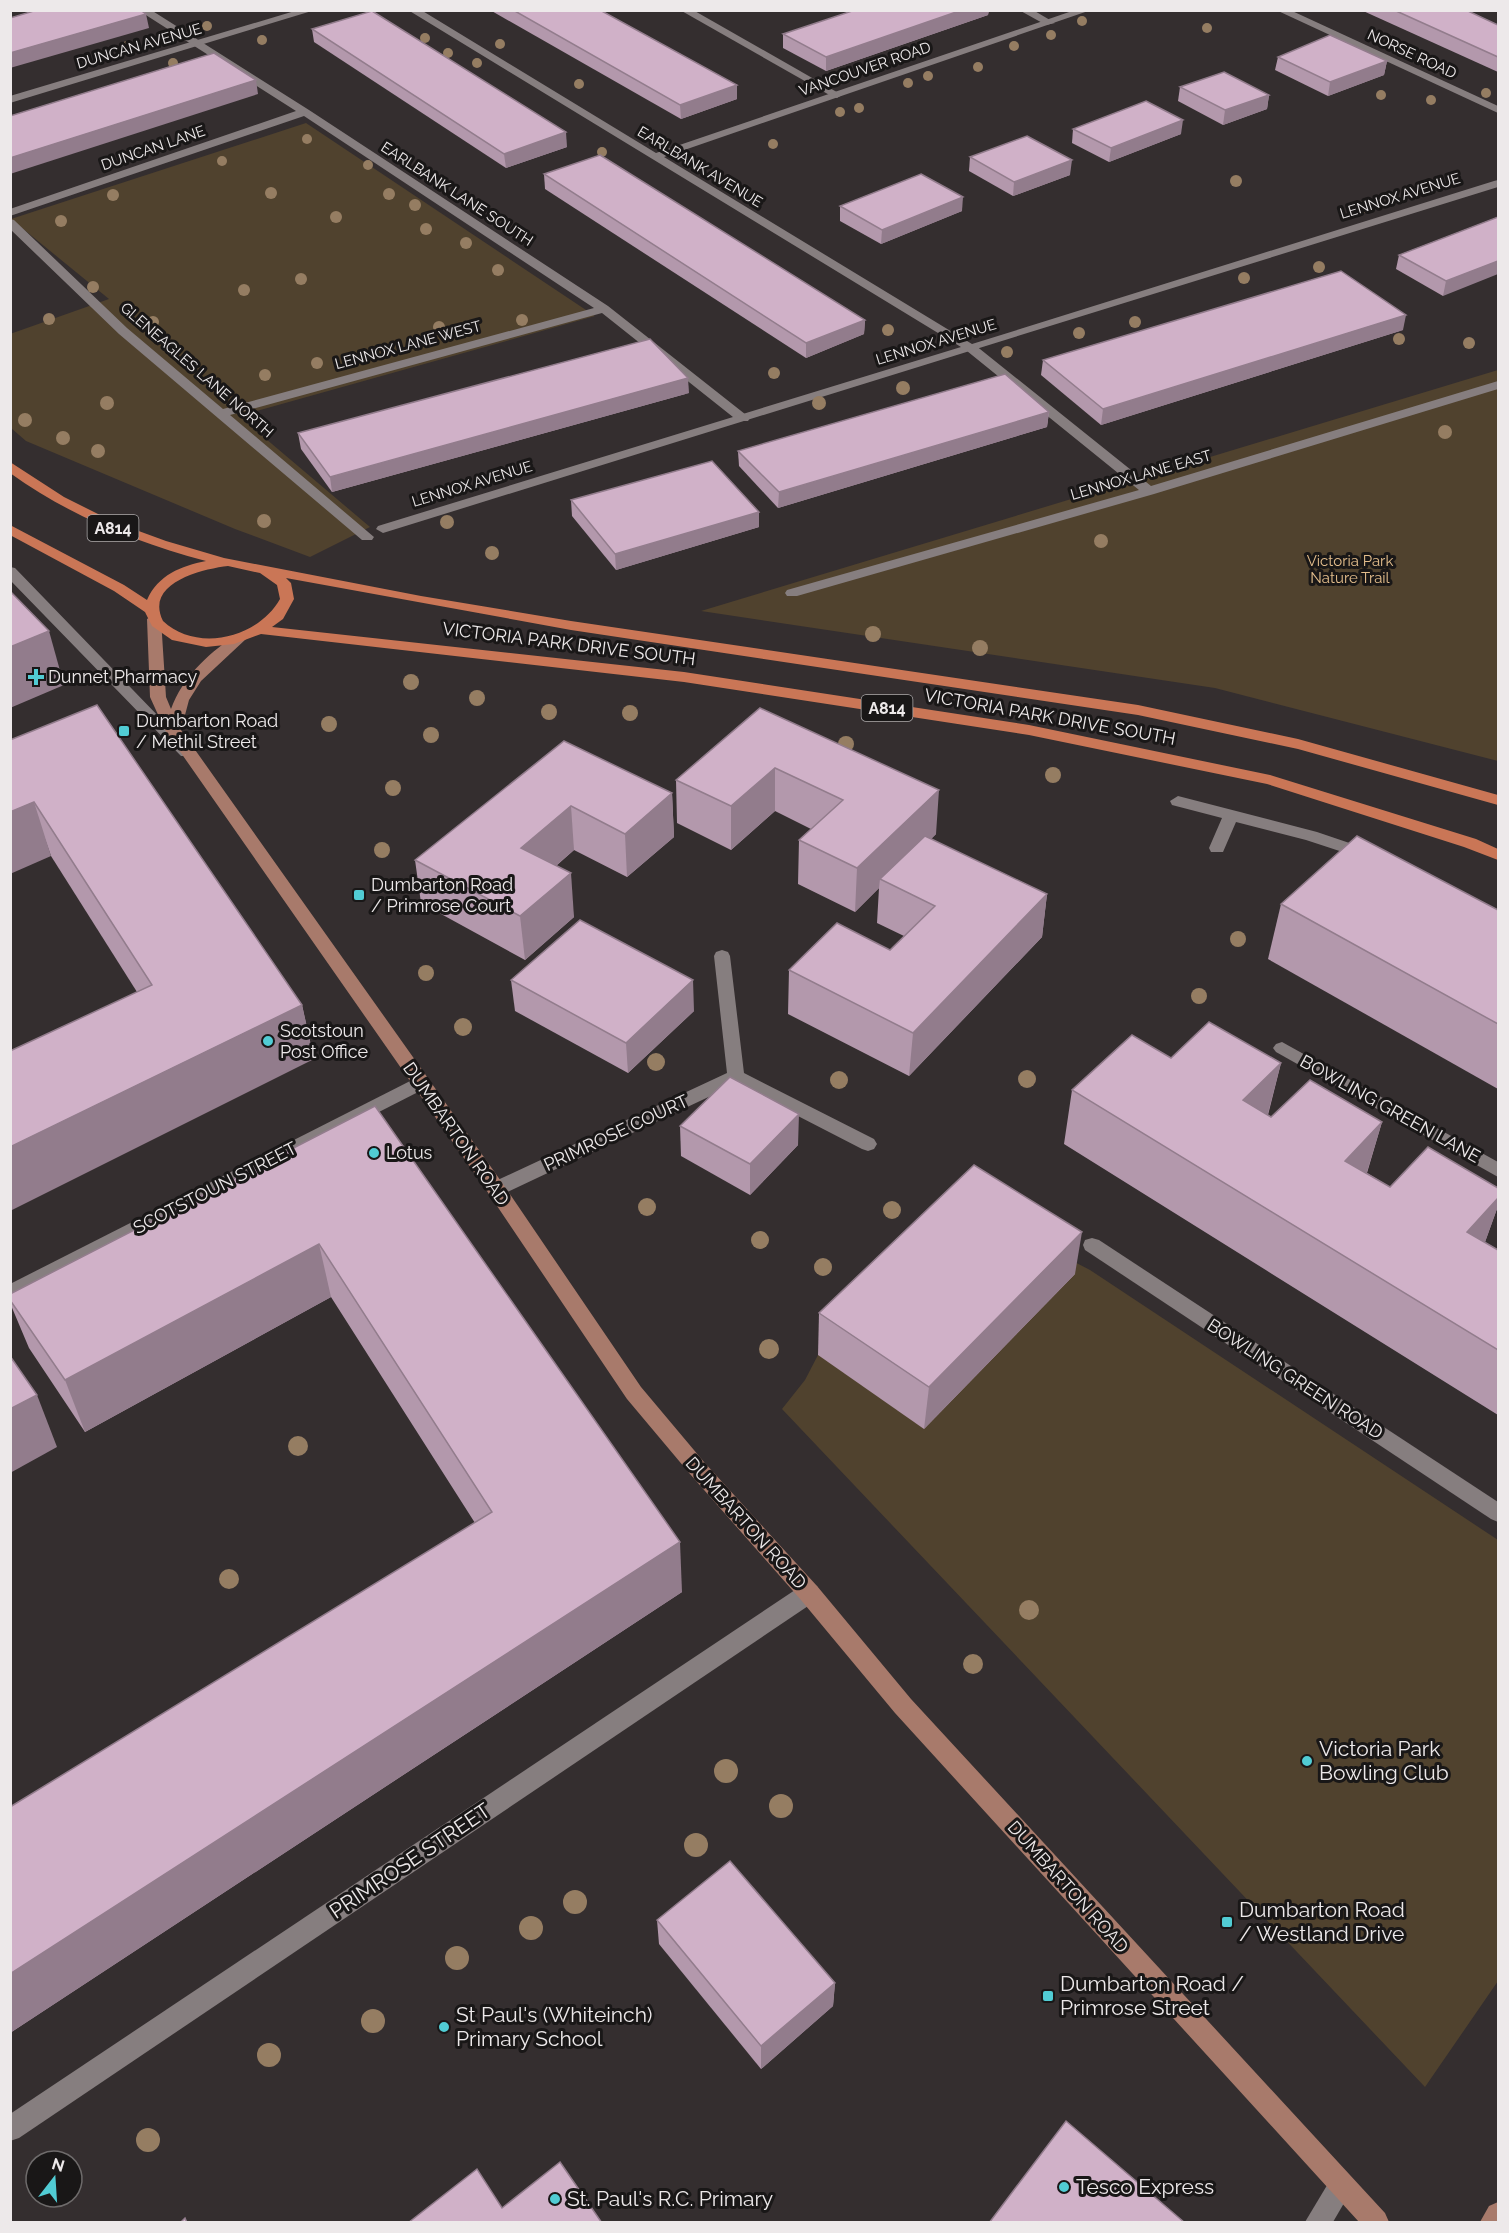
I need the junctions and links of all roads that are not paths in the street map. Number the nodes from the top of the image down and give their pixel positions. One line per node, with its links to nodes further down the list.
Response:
1 (143, 10): 11 (street, EARLBANK LANE SOUTH)
2 (310, 10): 11 (street, DUNCAN AVENUE)
3 (413, 10): 16 (street, EARLBANK AVENUE)
4 (685, 10): 9 (street)
5 (713, 10): 9 (street)
6 (1024, 10): 10 (street)
7 (1086, 10): 10 (street, VANCOUVER ROAD)
8 (1281, 10): 14 (street, NORSE ROAD)
9 (696, 16): 12 (street)
10 (1050, 23): 12 (street, VANCOUVER ROAD)
11 (198, 44): 13 (street, DUNCAN AVENUE); 15 (street, EARLBANK LANE SOUTH)
12 (837, 95): 16 (street, VANCOUVER ROAD)
13 (10, 100)
14 (1498, 110)
15 (305, 112): 18 (street, DUNCAN LANE); 20 (street, EARLBANK LANE SOUTH)
16 (654, 156): 21 (street, EARLBANK AVENUE)
17 (1498, 183): 21 (street, LENNOX AVENUE)
18 (10, 213)
19 (10, 222): 23 (street, GLENEAGLES LANE NORTH)
20 (604, 309): 23 (street, LENNOX LANE WEST); 24 (street, EARLBANK LANE SOUTH)
21 (971, 348): 24 (street, LENNOX AVENUE); 26 (street, EARLBANK AVENUE)
22 (1498, 385): 26 (street, LENNOX LANE EAST)
23 (221, 413): 29 (street, GLENEAGLES LANE NORTH)
24 (743, 418): 27 (street, LENNOX AVENUE)
25 (10, 466): 30 (main road, A814)
26 (1149, 491): 33 (street, LENNOX LANE EAST)
27 (383, 528)
28 (10, 529): 34 (main road, A814)
29 (368, 537)
30 (228, 562): 32 (main road); 34 (main road)
31 (10, 571): 38 (street, DUMBARTON ROAD)
32 (271, 571): 35 (main road); 39 (main road, VICTORIA PARK DRIVE SOUTH / A814)
33 (792, 593)
34 (152, 614): 36 (main road); 37 (street, DUMBARTON ROAD)
35 (262, 630): 36 (main road); 43 (main road, VICTORIA PARK DRIVE SOUTH / A814)
36 (238, 639): 37 (street)
37 (173, 730): 38 (street, DUMBARTON ROAD)
38 (194, 761): 48 (street, DUMBARTON ROAD)
39 (1498, 800)
40 (1178, 801): 41 (street)
41 (1231, 815): 42 (street); 44 (street)
42 (1217, 848)
43 (1498, 855)
44 (1378, 859)
45 (722, 956): 47 (street)
46 (1282, 1048): 50 (street, BOWLING GREEN LANE)
47 (736, 1076): 49 (street); 51 (street, PRIMROSE COURT)
48 (420, 1083): 51 (street, DUMBARTON ROAD); 53 (street, SCOTSTOUN STREET)
49 (868, 1144)
50 (1498, 1170)
51 (496, 1190): 55 (street, DUMBARTON ROAD)
52 (1092, 1245): 54 (street, BOWLING GREEN ROAD)
53 (10, 1293)
54 (1498, 1513)
55 (809, 1593): 56 (street, PRIMROSE STREET); 57 (street, DUMBARTON ROAD)
56 (10, 2129)
57 (1341, 2187): 59 (street); 60 (street, DUMBARTON ROAD)
58 (1498, 2215): 61 (street)
59 (1318, 2223)
60 (1376, 2223)
61 (1493, 2223)

